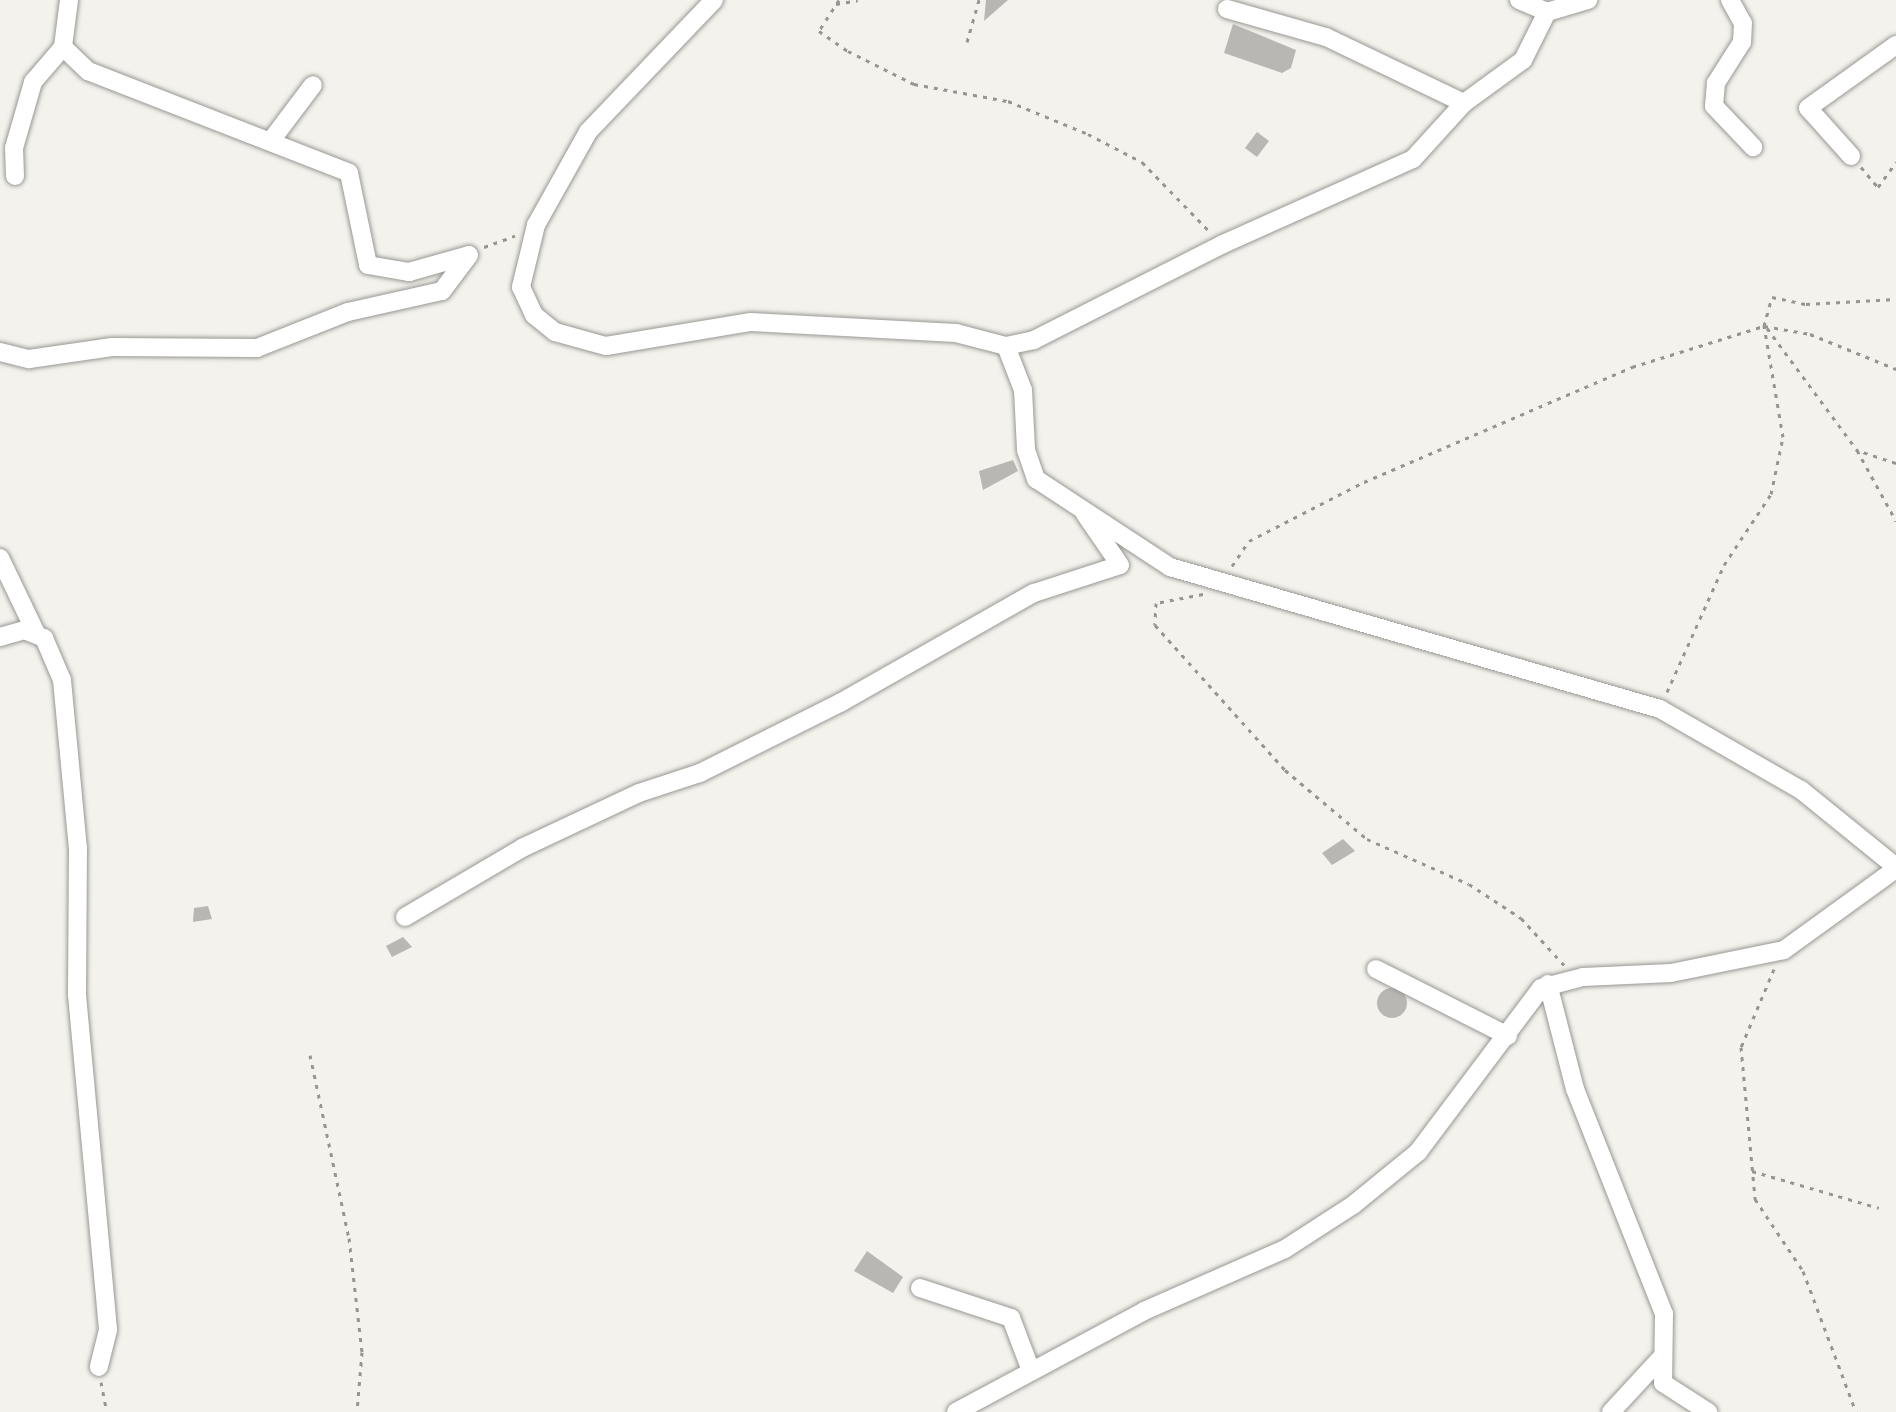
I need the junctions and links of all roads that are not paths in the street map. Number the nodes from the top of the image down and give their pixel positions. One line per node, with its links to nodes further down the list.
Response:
1 (69, 0): 9 (street)
2 (714, 0): 16 (street)
3 (1519, 0): 7 (street)
4 (1588, 0): 7 (street)
5 (1730, 0): 13 (street)
6 (1227, 9): 11 (street)
7 (1547, 12): 11 (street)
8 (1896, 45): 14 (street)
9 (63, 47): 12 (street); 15 (street)
10 (313, 85): 12 (street)
11 (1464, 103): 16 (street)
12 (273, 138): 17 (street)
13 (1753, 147)
14 (1851, 156)
15 (15, 176)
16 (1006, 346): 18 (street)
17 (0, 352)
18 (1085, 514): 22 (street); 23 (street)
19 (0, 558): 20 (street)
20 (36, 633): 21 (street); 29 (street)
21 (0, 637)
22 (1896, 868): 25 (street)
23 (405, 917)
24 (1376, 969): 26 (street)
25 (1548, 984): 26 (street); 28 (street)
26 (1508, 1036): 30 (street)
27 (920, 1288): 30 (street)
28 (1662, 1357): 32 (street); 33 (street)
29 (99, 1367)
30 (1030, 1368): 31 (street)
31 (956, 1412)
32 (1611, 1412)
33 (1708, 1412)

